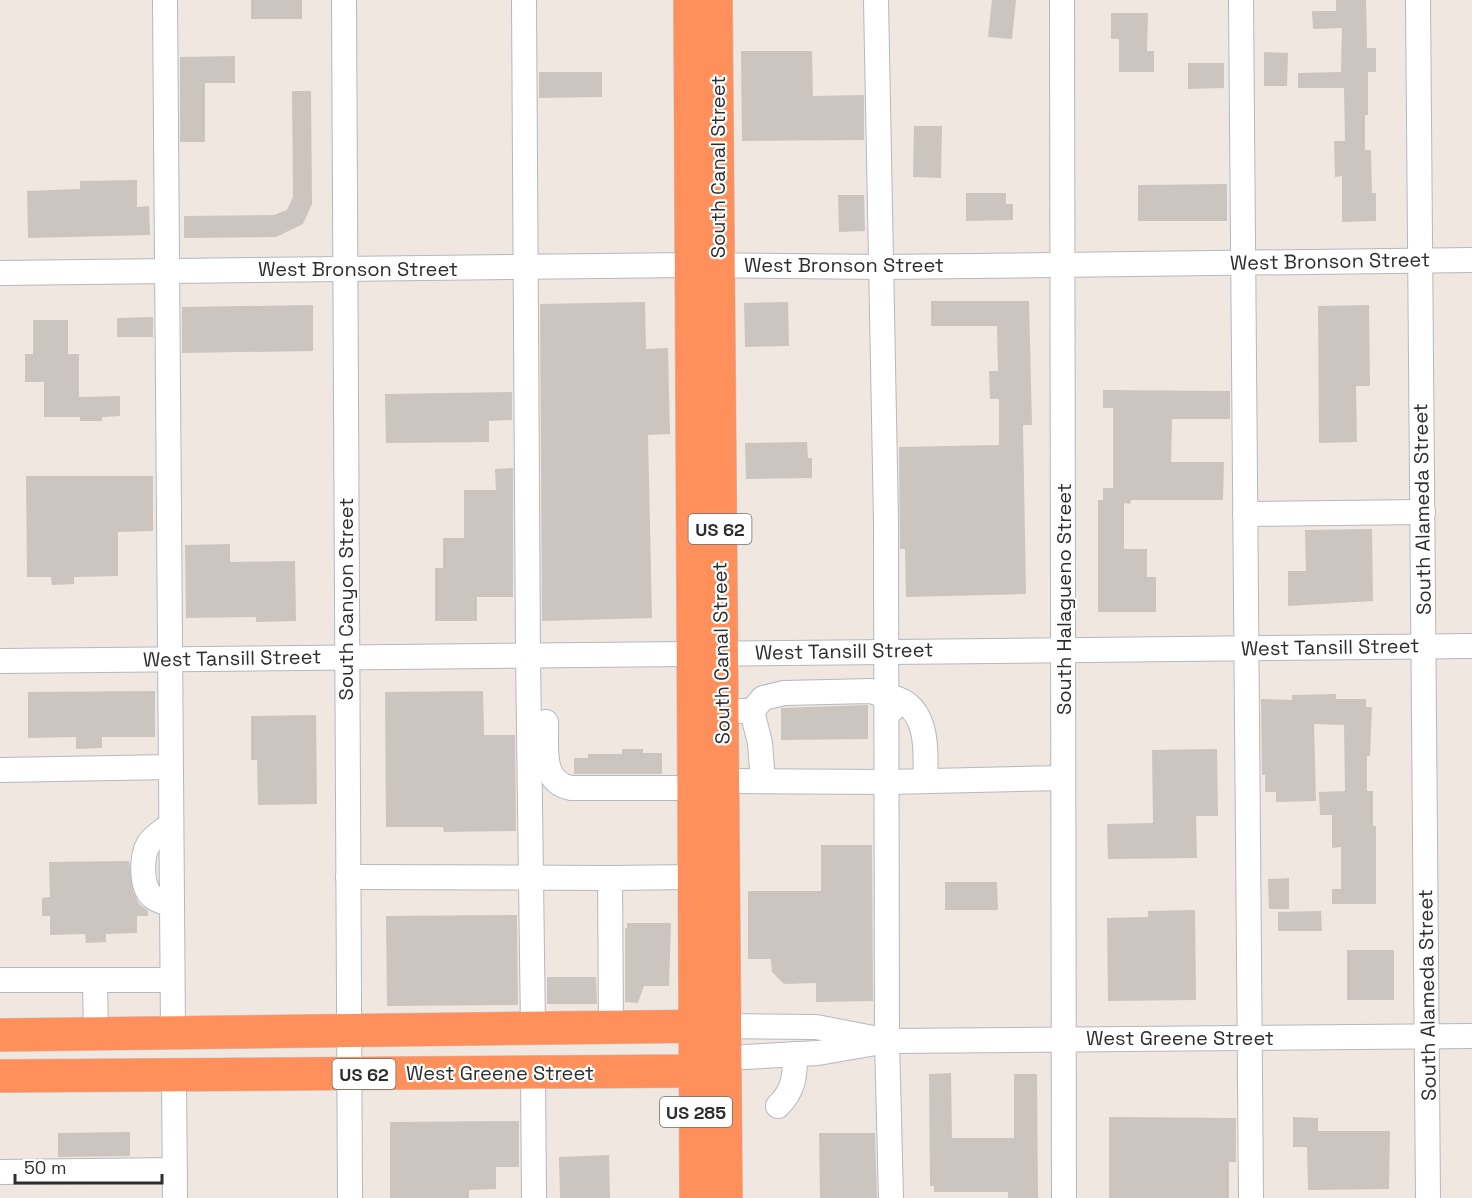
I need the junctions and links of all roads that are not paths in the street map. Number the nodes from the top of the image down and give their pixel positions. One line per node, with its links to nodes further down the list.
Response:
1 (165, 0): 18 (street)
2 (344, 0): 16 (street, South Canyon Street)
3 (524, 0): 17 (street)
4 (690, 0): 14 (highway, South Canal Street / US 62)
5 (717, 0): 14 (highway, South Canal Street / US 62)
6 (876, 0): 15 (street)
7 (1062, 0): 13 (street, South Halagueno Street)
8 (1241, 0): 12 (street)
9 (1418, 0): 10 (street, South Alameda Street)
10 (1419, 260): 11 (street, West Bronson Street); 12 (street, West Bronson Street); 20 (street, South Alameda Street)
11 (1472, 260)
12 (1243, 262): 13 (street, West Bronson Street); 21 (street)
13 (1064, 264): 15 (street, West Bronson Street); 25 (street, South Halagueno Street)
14 (705, 265): 15 (street, West Bronson Street); 17 (street, West Bronson Street); 27 (highway, South Canal Street / US 62)
15 (882, 267): 26 (street)
16 (347, 268): 17 (street, West Bronson Street); 18 (street, West Bronson Street); 29 (street, South Canyon Street)
17 (527, 268): 28 (street)
18 (168, 270): 19 (street, West Bronson Street); 30 (street)
19 (0, 273)
20 (1423, 513): 21 (street); 22 (street, South Alameda Street)
21 (1245, 514): 24 (street)
22 (1423, 646): 23 (street, West Tansill Street); 24 (street, West Tansill Street); 55 (street, South Alameda Street)
23 (1472, 646)
24 (1246, 648): 25 (street, West Tansill Street); 56 (street)
25 (1065, 649): 26 (street, West Tansill Street); 37 (street, South Halagueno Street)
26 (887, 650): 27 (street, West Tansill Street); 32 (street)
27 (707, 652): 28 (street, West Tansill Street); 33 (highway, South Canal Street / US 62); 40 (highway, South Canal Street / US 62)
28 (528, 655): 29 (street, West Tansill Street); 43 (street)
29 (345, 657): 30 (street, West Tansill Street); 41 (street, South Canyon Street)
30 (169, 658): 31 (street, West Tansill Street); 35 (street)
31 (0, 661)
32 (885, 696): 33 (street); 39 (street); 39 (street)
33 (738, 711): 38 (street); 40 (highway, South Canal Street / US 62)
34 (546, 722): 40 (street)
35 (170, 767): 36 (street); 46 (street)
36 (0, 770)
37 (1063, 778): 39 (street); 57 (street, South Halagueno Street)
38 (763, 781): 39 (street); 40 (street)
39 (905, 782): 58 (street)
40 (708, 784): 42 (highway, South Canal Street / US 62); 59 (highway, South Canal Street / US 62)
41 (348, 877): 43 (street); 50 (street, South Canyon Street)
42 (694, 877): 44 (street); 59 (highway, South Canal Street / US 62)
43 (531, 878): 44 (street); 49 (street)
44 (610, 878): 48 (street)
45 (0, 980): 47 (street)
46 (172, 980): 47 (street); 51 (street)
47 (95, 981): 52 (street)
48 (611, 1027): 49 (highway, West Greene Street / US 62); 59 (highway, West Greene Street / US 62)
49 (533, 1029): 50 (highway, West Greene Street / US 62)
50 (349, 1030): 51 (highway, West Greene Street / US 62); 63 (street, South Canyon Street)
51 (173, 1032): 52 (highway, West Greene Street / US 62)
52 (96, 1033): 53 (highway, West Greene Street / US 62)
53 (0, 1035)
54 (1472, 1036): 55 (street, West Greene Street)
55 (1427, 1037): 56 (street, West Greene Street); 76 (street, South Alameda Street)
56 (1250, 1038): 57 (street, West Greene Street); 75 (street)
57 (1065, 1039): 58 (street, West Greene Street); 74 (street, South Halagueno Street)
58 (887, 1041): 59 (street, West Greene Street); 60 (street, West Greene Street); 73 (street)
59 (710, 1045): 60 (street, West Greene Street); 61 (highway, West Greene Street / US 62); 71 (highway, South Canal Street / US 285); 72 (highway, South Canal Street / US 285)
60 (795, 1054): 65 (street)
61 (533, 1073): 63 (highway, West Greene Street / US 62); 70 (street)
62 (174, 1074): 63 (highway, West Greene Street / US 62); 64 (highway, West Greene Street / US 62); 66 (street)
63 (349, 1074): 69 (street, South Canyon Street)
64 (0, 1076)
65 (778, 1106)
66 (175, 1170): 67 (street); 68 (street)
67 (0, 1172)
68 (175, 1198)
69 (350, 1198)
70 (534, 1198)
71 (696, 1198)
72 (726, 1198)
73 (891, 1198)
74 (1064, 1198)
75 (1251, 1198)
76 (1428, 1198)

